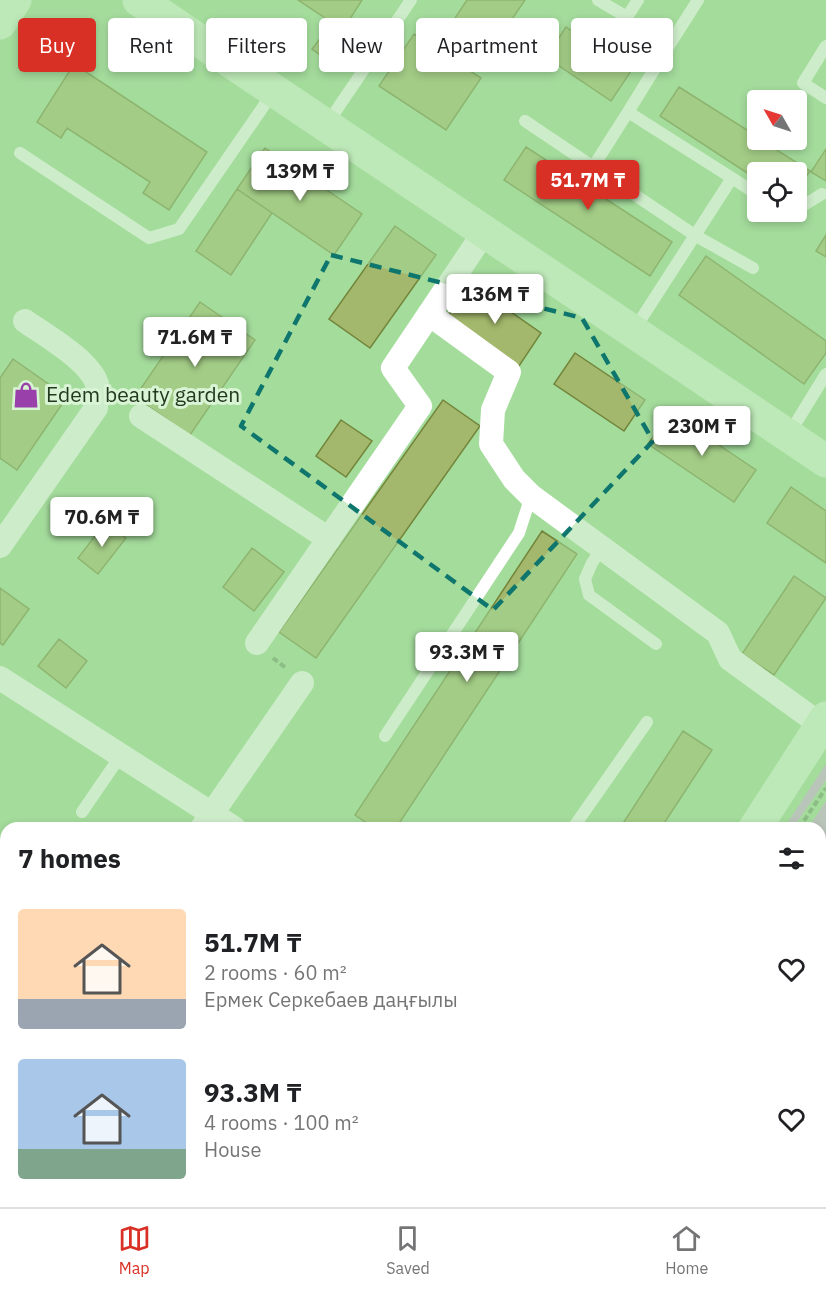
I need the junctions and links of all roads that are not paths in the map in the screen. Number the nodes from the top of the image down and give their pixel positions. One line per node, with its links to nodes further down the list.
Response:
1 (15, 0): 8 (street)
2 (139, 0): 12 (street)
3 (411, 0): 16 (lane)
4 (598, 0): 7 (lane)
5 (638, 0): 7 (lane)
6 (698, 0): 9 (lane)
7 (627, 17)
8 (0, 23)
9 (673, 39)
10 (826, 46): 13 (lane)
11 (653, 72): 14 (lane)
12 (275, 90): 16 (street); 17 (lane)
13 (826, 98)
14 (628, 112): 18 (lane); 19 (lane)
15 (525, 121): 18 (lane)
16 (327, 125): 23 (street)
17 (20, 153)
18 (593, 167): 24 (lane)
19 (732, 178): 20 (lane); 24 (lane)
20 (747, 188)
21 (822, 194): 22 (lane)
22 (807, 204)
23 (485, 231): 26 (street); 28 (street)
24 (696, 236): 25 (lane); 28 (lane)
25 (753, 268)
26 (429, 314): 33 (street); 34 (street)
27 (24, 321): 35 (street)
28 (634, 332): 31 (street)
29 (826, 374): 31 (lane)
30 (141, 416): 34 (street)
31 (788, 435): 32 (street)
32 (826, 461)
33 (531, 496): 36 (street); 43 (lane)
34 (329, 539): 37 (street)
35 (0, 546)
36 (602, 548): 38 (lane); 41 (street)
37 (257, 643)
38 (656, 644)
39 (0, 678): 44 (street)
40 (302, 683): 46 (street)
41 (824, 721): 48 (street)
42 (647, 722): 47 (lane)
43 (385, 736)
44 (121, 755): 45 (lane); 46 (street)
45 (82, 812)
46 (207, 821)
47 (577, 822)
48 (759, 822)

